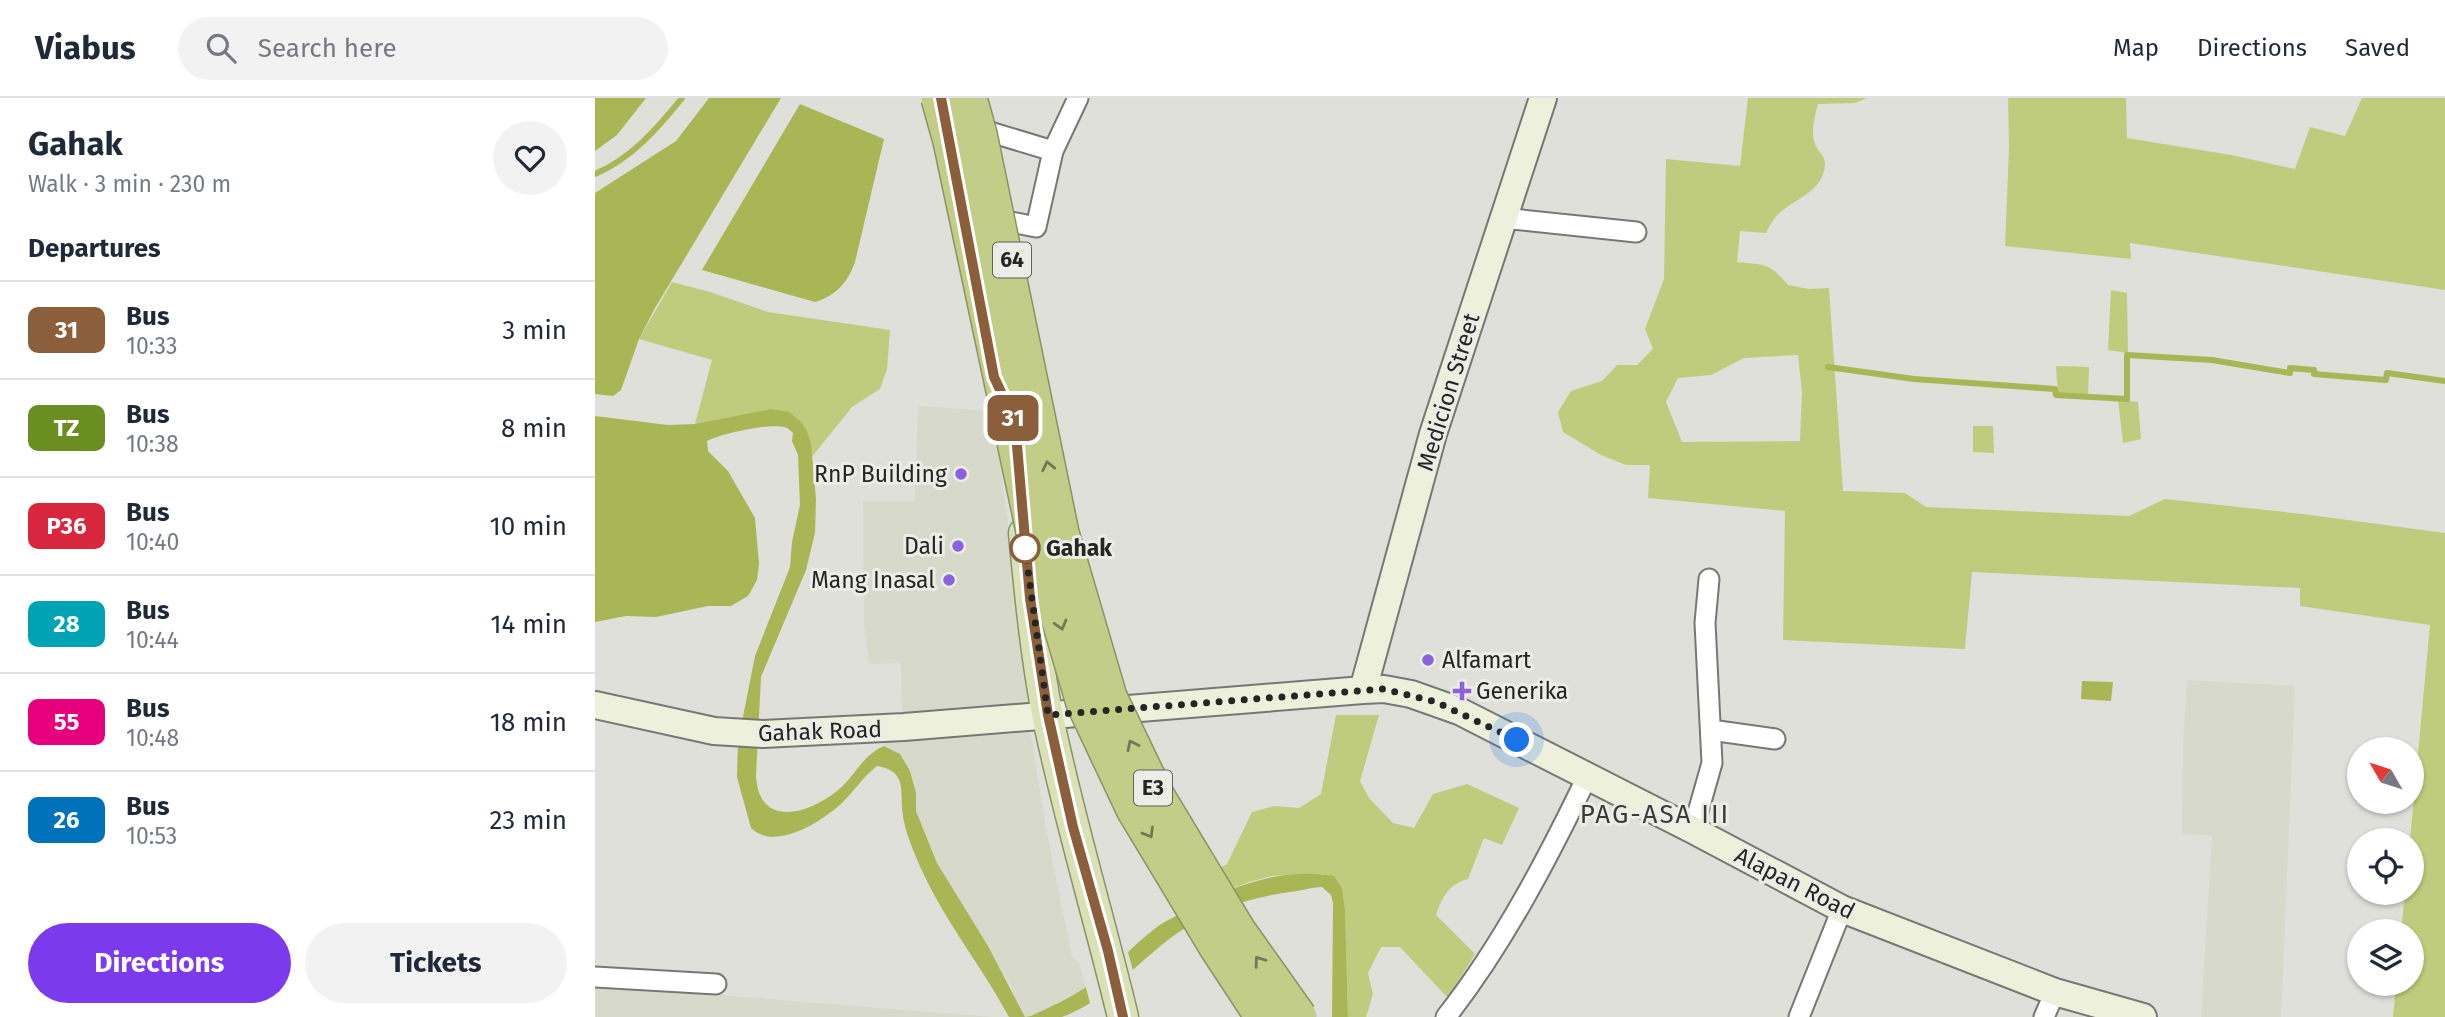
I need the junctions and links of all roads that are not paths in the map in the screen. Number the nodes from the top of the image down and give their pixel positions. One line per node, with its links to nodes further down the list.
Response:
1 (940, 98): 11 (main road, 64); 25 (highway, E3, one-way to 25, bridge)
2 (969, 98): 26 (highway, E3, one-way to 2, bridge)
3 (983, 98): 6 (main road, 64)
4 (1078, 98): 7 (street)
5 (1543, 98): 8 (street, Medicion Street)
6 (990, 132): 7 (street); 9 (main road, 64)
7 (1053, 151): 9 (street)
8 (1503, 218): 10 (street); 13 (street, Medicion Street)
9 (1006, 221): 11 (main road, 64)
10 (1636, 232)
11 (1015, 422): 15 (main road, 64)
12 (1709, 579): 16 (street)
13 (1363, 690): 15 (street, Alapan Road); 18 (street, Alapan Road)
14 (595, 705): 15 (street, Gahak Road)
15 (1048, 715): 24 (main road, 64)
16 (1711, 730): 17 (street); 19 (street)
17 (1775, 739)
18 (1587, 777): 19 (street, Alapan Road); 27 (street)
19 (1693, 830): 20 (street, Alapan Road)
20 (1842, 909): 23 (street, Alapan Road); 28 (street)
21 (595, 977): 22 (street)
22 (716, 984)
23 (2055, 992): 29 (street); 30 (street, Alapan Road)
24 (1121, 1009)
25 (1263, 1017)
26 (1299, 1017)
27 (1446, 1017)
28 (1799, 1017)
29 (2044, 1017)
30 (2143, 1017)

